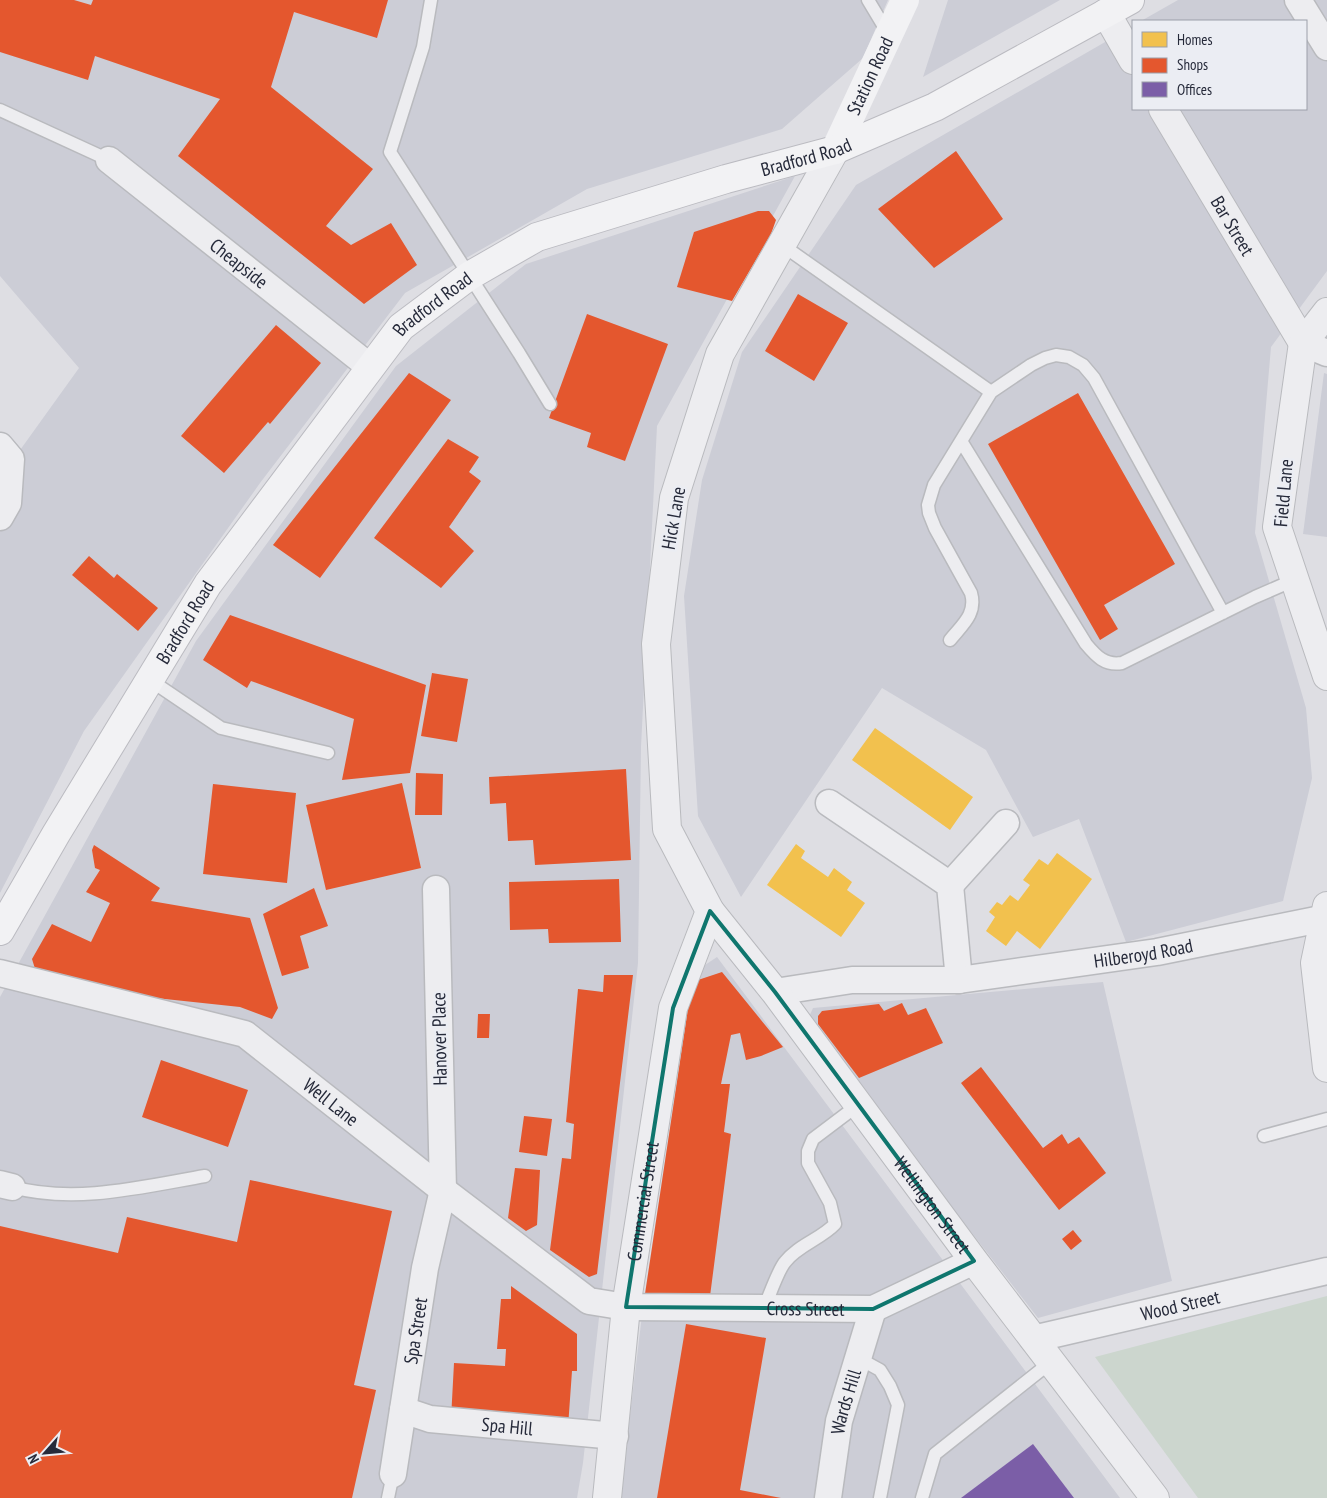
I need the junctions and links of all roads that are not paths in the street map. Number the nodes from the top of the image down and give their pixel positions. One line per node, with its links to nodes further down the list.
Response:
1 (431, 0): 15 (lane)
2 (868, 0): 7 (lane)
3 (905, 0): 7 (main road, Station Road)
4 (1130, 0): 6 (main road, Bradford Road)
5 (1298, 0): 8 (street)
6 (1106, 14): 9 (street); 12 (main road, Bradford Road)
7 (889, 35): 12 (main road, Station Road)
8 (1327, 47)
9 (1132, 58)
10 (0, 110): 13 (lane)
11 (1164, 110): 17 (street, Bar Street)
12 (835, 150): 14 (street, Hick Lane); 15 (main road, Bradford Road)
13 (109, 160): 18 (street, Cheapside)
14 (782, 245): 19 (lane); 34 (street, Hick Lane)
15 (468, 276): 18 (main road, Bradford Road); 20 (lane)
16 (1327, 312): 17 (street, Field Lane)
17 (1315, 348): 24 (street, Field Lane)
18 (370, 366): 28 (main road, Bradford Road)
19 (991, 392): 21 (lane); 25 (lane)
20 (550, 404)
21 (961, 441): 25 (lane); 26 (lane)
22 (6, 452): 23 (street)
23 (0, 517)
24 (1294, 580): 25 (lane); 27 (street, Field Lane)
25 (1222, 613)
26 (950, 640)
27 (1327, 676)
28 (150, 680): 29 (lane); 36 (main road, Bradford Road)
29 (328, 753)
30 (829, 802): 32 (street)
31 (1006, 822): 32 (street)
32 (950, 885): 39 (street)
33 (436, 889): 47 (street, Hanover Place)
34 (710, 911): 40 (street, Wellington Street); 50 (street, Commercial Street)
35 (1326, 912): 37 (street); 39 (street, Hilberoyd Road)
36 (0, 931)
37 (1321, 964): 41 (street)
38 (0, 973): 47 (street, Well Lane)
39 (959, 980): 40 (street, Hilberoyd Road)
40 (775, 992): 42 (street, Wellington Street)
41 (1327, 1068)
42 (858, 1105): 48 (street, Wellington Street); 51 (lane)
43 (1327, 1119): 44 (lane)
44 (1264, 1136)
45 (205, 1176): 46 (lane)
46 (6, 1185)
47 (443, 1190): 50 (street, Well Lane); 56 (street, Spa Street)
48 (974, 1261): 52 (street, Cross Street); 53 (street, Wellington Street)
49 (1327, 1271): 53 (street, Wood Street)
50 (626, 1307): 51 (street, Cross Street); 57 (street, Commercial Street)
51 (764, 1308): 52 (street, Cross Street)
52 (873, 1308): 54 (street, Wards Hill)
53 (1033, 1339): 55 (street, Wellington Street)
54 (858, 1358): 60 (street, Wards Hill); 61 (lane)
55 (1051, 1362): 62 (lane); 63 (street, Wellington Street)
56 (403, 1410): 57 (street, Spa Hill); 58 (street, Spa Street)
57 (615, 1436): 59 (street, Commercial Street)
58 (391, 1486)
59 (607, 1498)
60 (828, 1498)
61 (880, 1498)
62 (922, 1498)
63 (1155, 1498)

